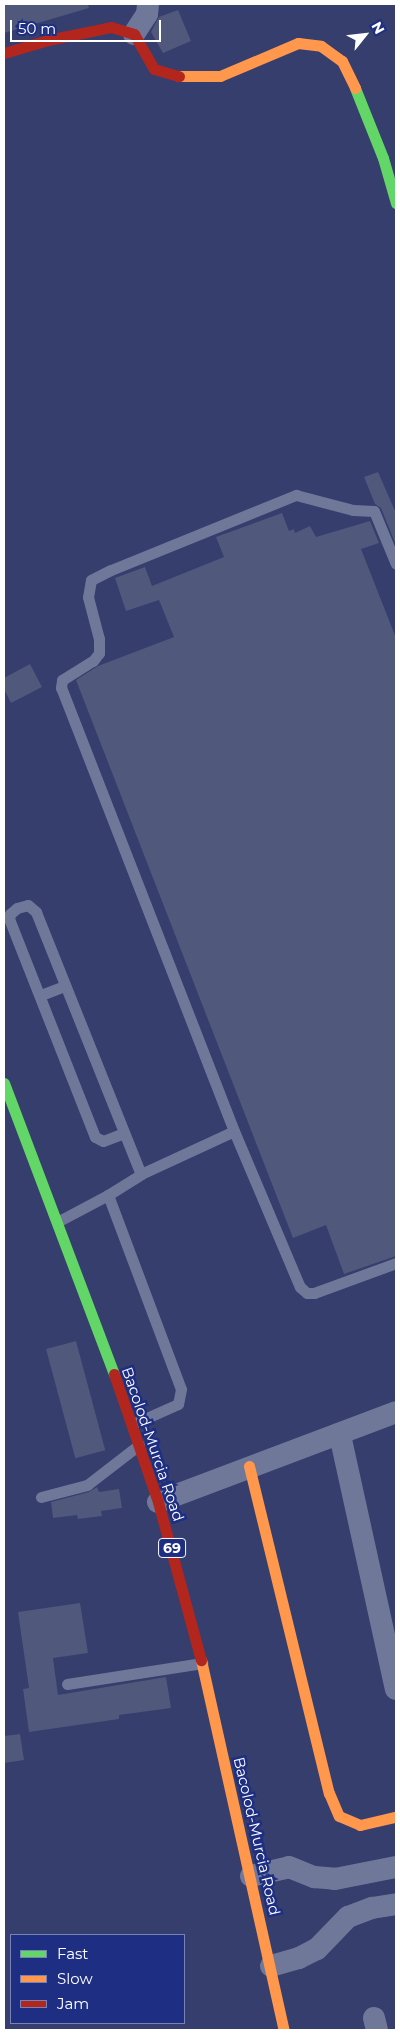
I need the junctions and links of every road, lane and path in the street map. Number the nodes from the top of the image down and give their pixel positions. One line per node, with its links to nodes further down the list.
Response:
1 (148, 4): 2 (street)
2 (134, 34): 3 (main road); 4 (main road)
3 (4, 54)
4 (396, 203)
5 (396, 564): 9 (lane)
6 (65, 986): 7 (lane); 7 (lane); 10 (lane)
7 (41, 996): 10 (lane)
8 (4, 1082): 13 (main road, Bacolod-Murcia Road / 69)
9 (234, 1132): 11 (lane); 14 (lane)
10 (124, 1133): 11 (lane)
11 (141, 1174): 12 (lane)
12 (108, 1195): 13 (lane); 16 (lane)
13 (58, 1222): 16 (main road, Bacolod-Murcia Road / 69)
14 (396, 1263)
15 (396, 1412): 17 (street)
16 (133, 1424): 18 (main road, Bacolod-Murcia Road / 69)
17 (340, 1435): 19 (street); 24 (street)
18 (140, 1444): 20 (lane); 21 (main road, Bacolod-Murcia Road / 69)
19 (249, 1466): 21 (street); 25 (main road)
20 (41, 1497)
21 (158, 1502): 22 (main road, Bacolod-Murcia Road / 69)
22 (202, 1663): 23 (lane); 27 (main road, Bacolod-Murcia Road / 69)
23 (67, 1684)
24 (396, 1689)
25 (396, 1817)
26 (396, 1867): 27 (street)
27 (251, 1876): 29 (main road, Bacolod-Murcia Road / 69)
28 (396, 1904): 29 (street)
29 (271, 1966): 30 (main road, Bacolod-Murcia Road / 69)
30 (284, 2030)

